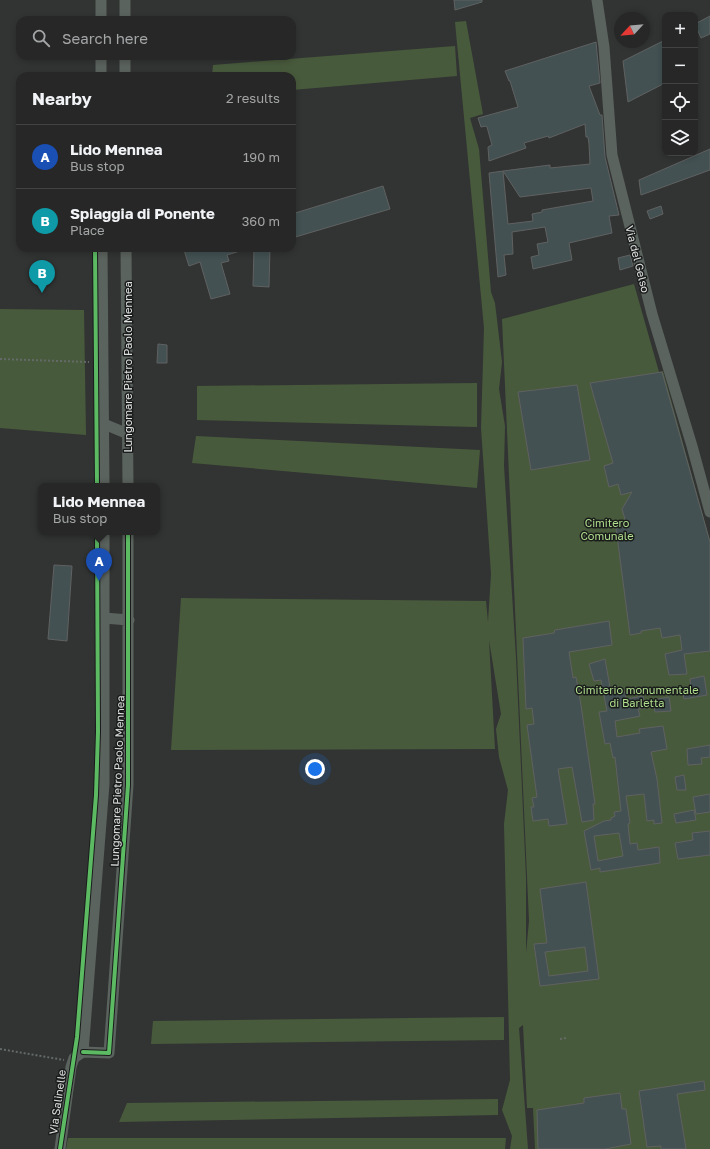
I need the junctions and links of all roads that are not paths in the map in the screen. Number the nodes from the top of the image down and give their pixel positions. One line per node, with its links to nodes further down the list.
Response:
1 (101, 0): 4 (street)
2 (125, 0): 5 (street)
3 (598, 0): 16 (street, Via del Gelso)
4 (101, 16)
5 (125, 16)
6 (101, 60): 8 (street)
7 (125, 60): 9 (street)
8 (101, 72)
9 (125, 72)
10 (102, 252): 12 (street, Lungomare Pietro Paolo Mennea)
11 (126, 252): 13 (street, Lungomare Pietro Paolo Mennea)
12 (104, 424): 13 (street); 14 (street, Lungomare Pietro Paolo Mennea)
13 (128, 434): 15 (street, Lungomare Pietro Paolo Mennea)
14 (104, 483)
15 (128, 483)
16 (710, 512)
17 (104, 535): 19 (street, Lungomare Pietro Paolo Mennea)
18 (128, 535): 20 (street, Lungomare Pietro Paolo Mennea)
19 (104, 618): 20 (street); 21 (street, Lungomare Pietro Paolo Mennea)
20 (129, 620): 21 (street, Lungomare Pietro Paolo Mennea)
21 (76, 1057): 22 (street, Via Salinelle)
22 (60, 1149)

